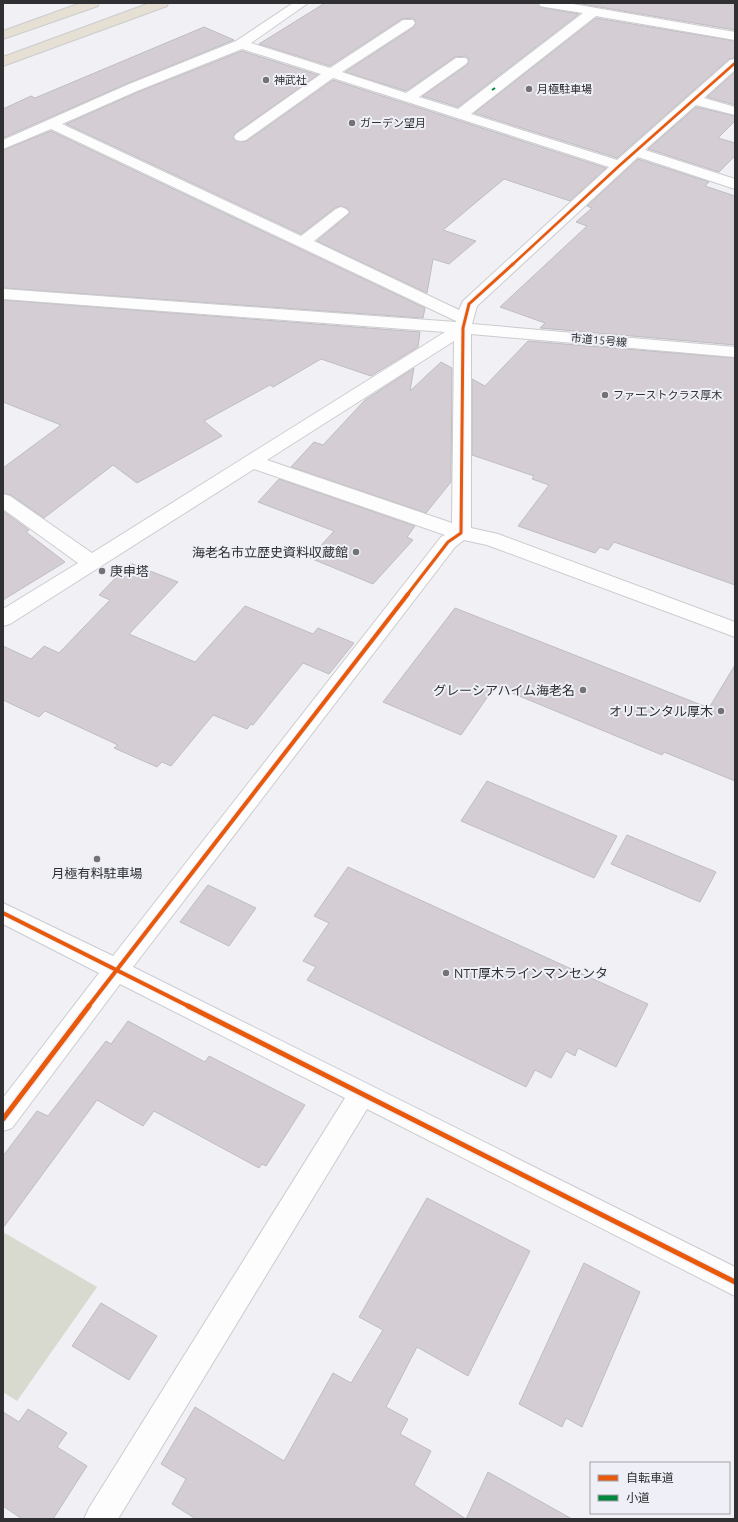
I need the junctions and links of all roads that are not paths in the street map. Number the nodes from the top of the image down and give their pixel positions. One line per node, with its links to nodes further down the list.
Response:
1 (93, 3): 7 (highway)
2 (162, 3): 11 (highway)
3 (302, 3): 9 (street)
4 (545, 3): 5 (street)
5 (593, 12): 8 (street); 17 (street)
6 (408, 23): 13 (street)
7 (3, 35)
8 (735, 36)
9 (241, 44): 13 (street); 18 (street)
10 (461, 61): 14 (street)
11 (3, 62)
12 (735, 64): 15 (street)
13 (332, 73): 14 (street); 19 (street)
14 (408, 98): 17 (street)
15 (695, 100): 16 (street); 21 (street)
16 (735, 111)
17 (460, 115): 22 (street)
18 (51, 124): 20 (street); 25 (street)
19 (241, 137)
20 (3, 145)
21 (636, 152): 22 (street); 23 (street)
22 (619, 166): 27 (street)
23 (735, 184)
24 (341, 212): 25 (street)
25 (302, 242): 27 (street)
26 (3, 294): 27 (street, 市道15号線)
27 (465, 323): 28 (street, 市道15号線); 29 (street); 31 (street)
28 (735, 352)
29 (253, 462): 31 (street); 32 (street)
30 (3, 500): 32 (street)
31 (461, 533): 34 (street); 36 (street)
32 (92, 563): 33 (street)
33 (3, 619)
34 (735, 630)
35 (3, 913): 36 (street)
36 (116, 971): 37 (street); 38 (street)
37 (361, 1095): 39 (street); 40 (street)
38 (3, 1119)
39 (735, 1282)
40 (100, 1519)

